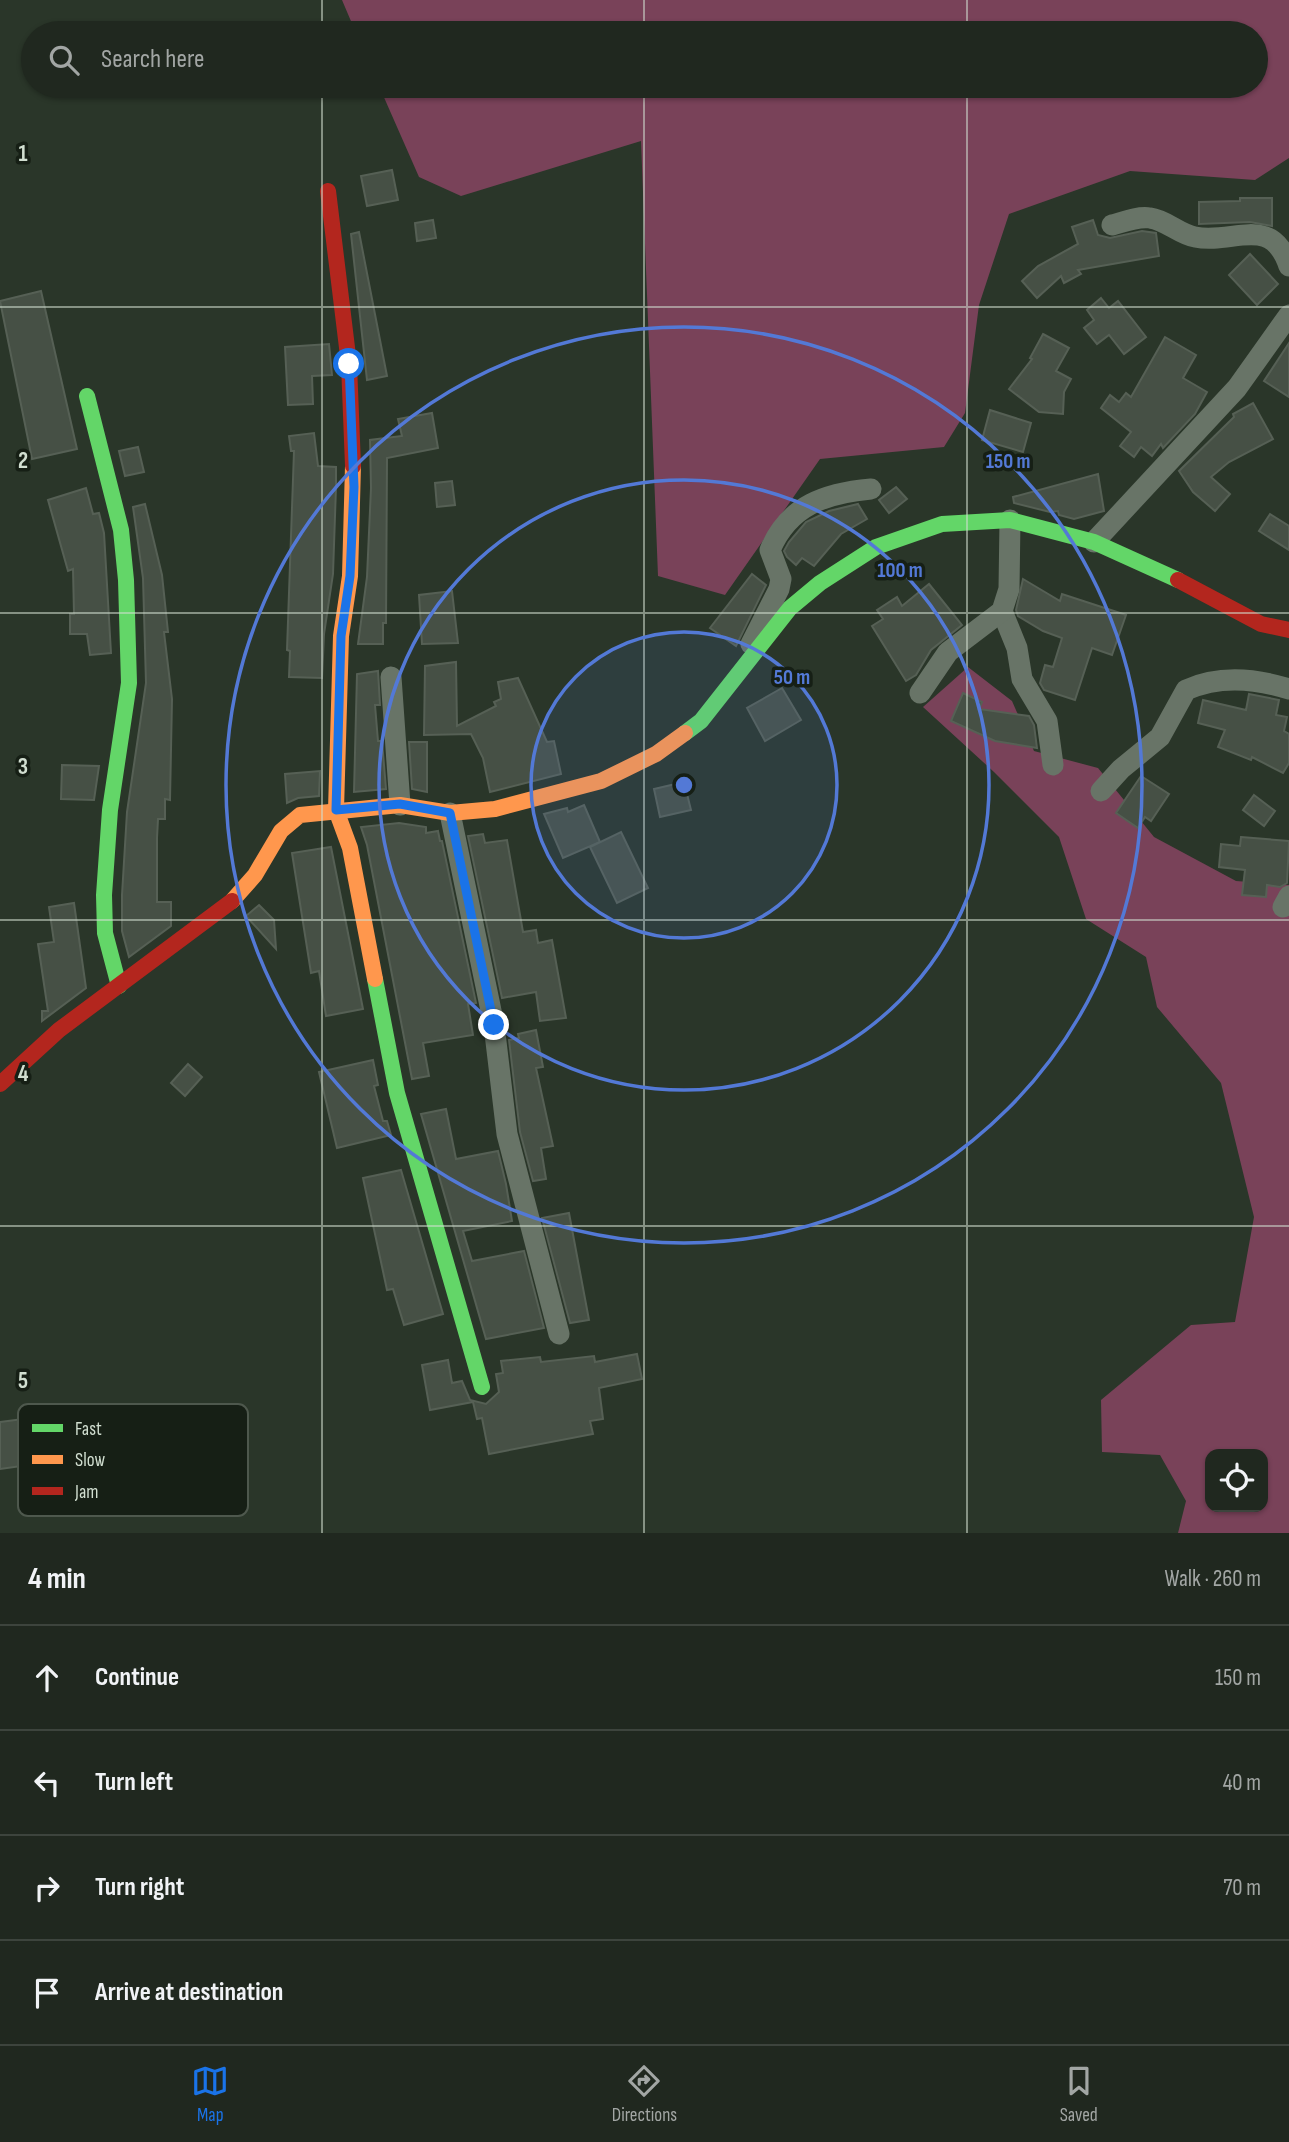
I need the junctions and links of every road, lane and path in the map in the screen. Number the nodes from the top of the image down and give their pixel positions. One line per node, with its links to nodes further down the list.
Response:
1 (328, 191): 18 (street)
2 (1112, 225): 3 (street)
3 (1289, 266)
4 (1289, 315): 8 (street)
5 (87, 396): 20 (street)
6 (871, 489): 11 (street)
7 (1010, 520): 8 (street); 9 (street); 11 (street)
8 (1094, 542): 10 (street)
9 (1002, 611): 14 (street); 15 (street)
10 (1289, 630)
11 (754, 653): 19 (street)
12 (391, 677): 17 (street)
13 (1289, 689): 16 (street)
14 (920, 693)
15 (1053, 765)
16 (1101, 791)
17 (400, 804): 18 (street); 19 (street)
18 (336, 810): 20 (street); 23 (street)
19 (450, 813): 22 (street)
20 (119, 986): 21 (street)
21 (0, 1084)
22 (559, 1334)
23 (482, 1387)

